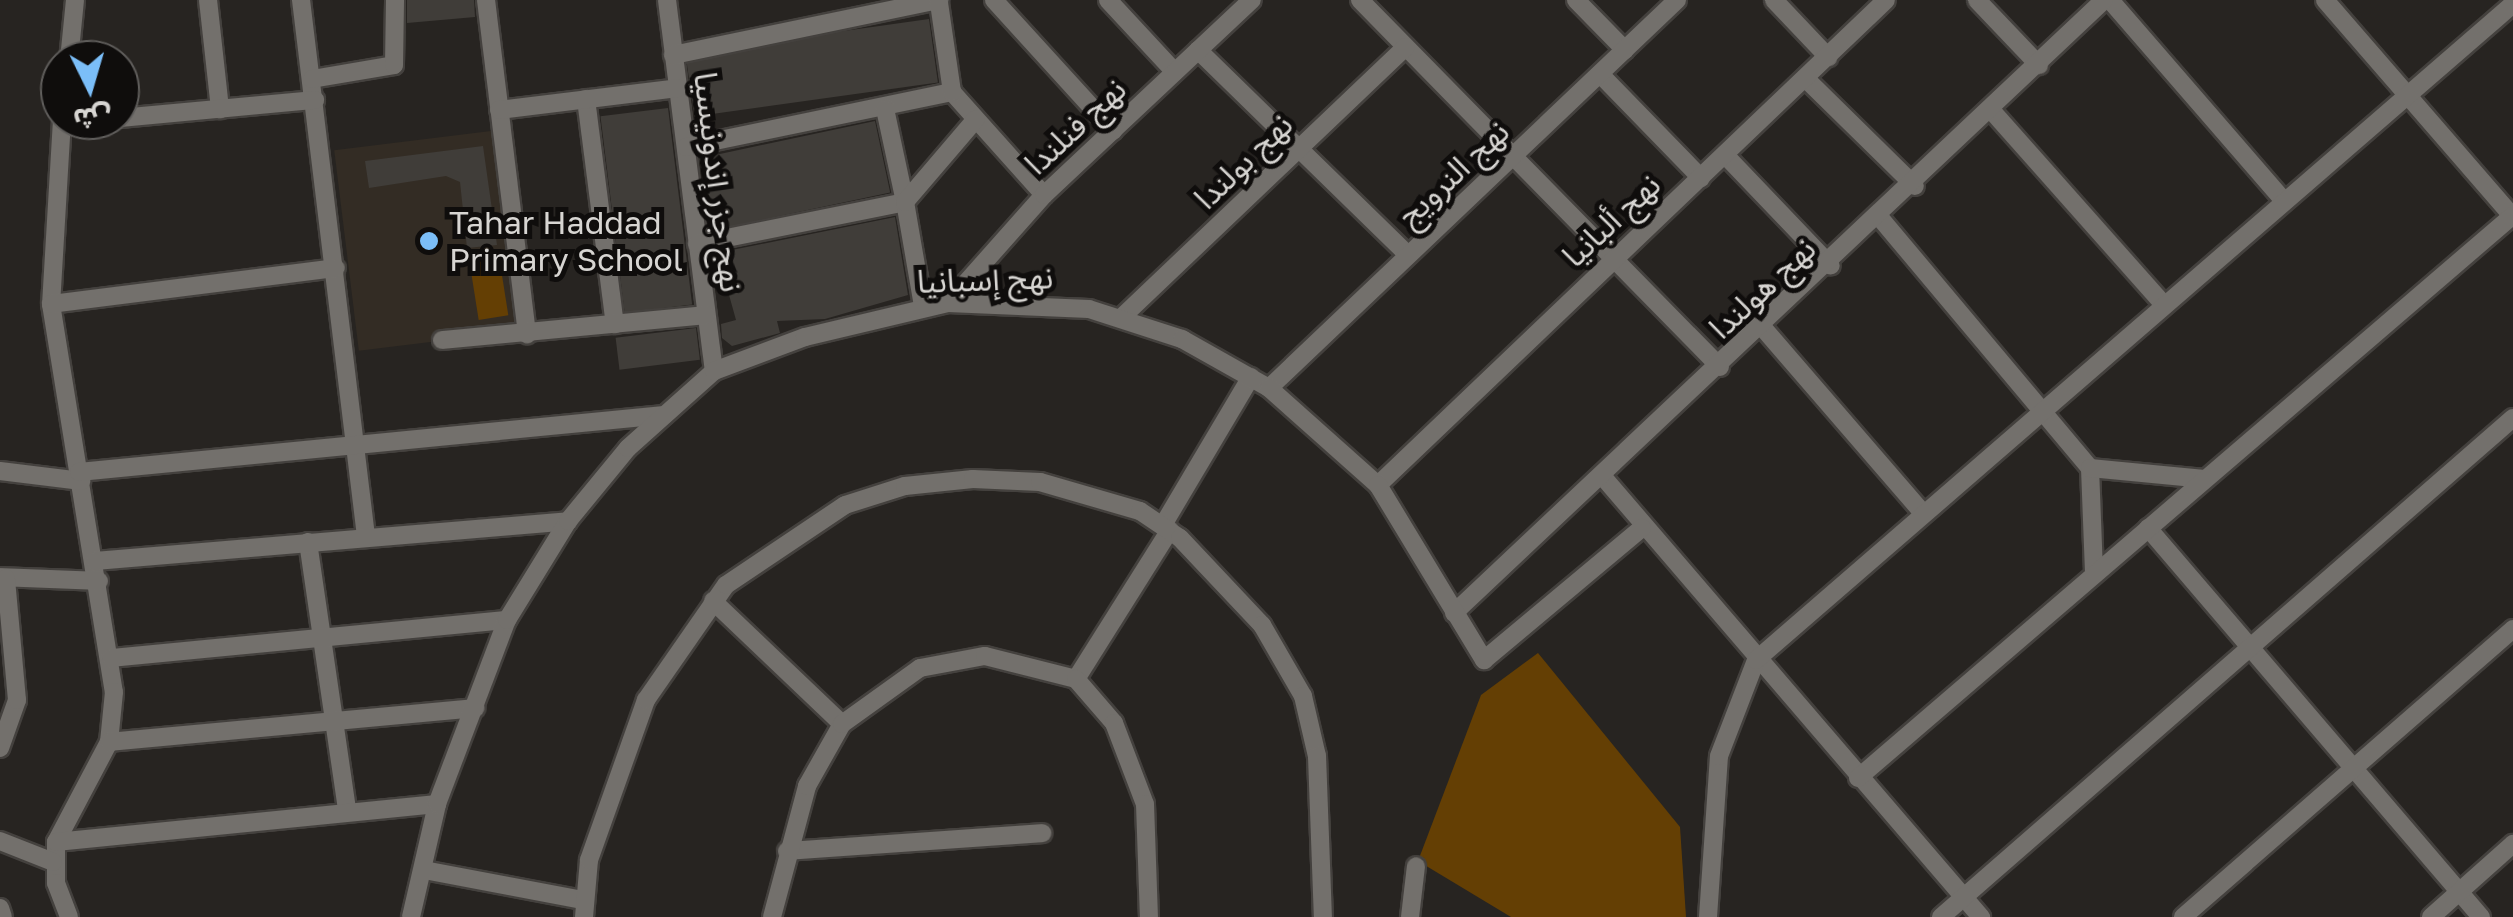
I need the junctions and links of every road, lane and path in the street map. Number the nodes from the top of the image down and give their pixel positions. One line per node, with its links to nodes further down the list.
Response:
1 (75, 0): 20 (street)
2 (208, 0): 36 (street)
3 (301, 0): 29 (street)
4 (395, 0): 29 (street)
5 (486, 0): 38 (street)
6 (666, 0): 24 (street, نهج جزر إندونيسيا)
7 (994, 0): 42 (street)
8 (1108, 0): 27 (street)
9 (1360, 0): 21 (street)
10 (1576, 0): 23 (street)
11 (1677, 0): 23 (street, نهج النرويج)
12 (1774, 0): 25 (street)
13 (1886, 0): 25 (street, نهج ألبانيا)
14 (1977, 0): 26 (street)
15 (2108, 0): 26 (street, نهج هولندا); 51 (street)
16 (2325, 0): 33 (street)
17 (939, 1): 24 (street); 32 (street)
18 (1241, 3): 22 (street, نهج فنلندا)
19 (2513, 4): 33 (street)
20 (70, 40)
21 (1406, 47): 45 (street, نهج بولندا); 46 (street)
22 (1198, 50): 27 (street, نهج فنلندا); 45 (street)
23 (1624, 50): 28 (street, نهج النرويج)
24 (673, 55): 31 (street, نهج جزر إندونيسيا)
25 (1828, 57): 30 (street, نهج ألبانيا)
26 (2039, 64): 39 (street, نهج هولندا)
27 (1175, 72): 42 (street, نهج فنلندا)
28 (1600, 74): 46 (street, نهج النرويج); 48 (street)
29 (312, 78): 35 (street)
30 (1806, 78): 47 (street, نهج ألبانيا); 49 (street)
31 (678, 88): 34 (street); 44 (street, نهج جزر إندونيسيا)
32 (952, 92): 37 (street); 41 (street)
33 (2409, 92): 51 (street); 53 (street)
34 (586, 99): 38 (street); 66 (street)
35 (315, 100): 36 (street); 59 (street)
36 (220, 109): 40 (street)
37 (885, 109): 44 (street); 52 (street)
38 (499, 110): 68 (street)
39 (1992, 111): 49 (street, نهج هولندا); 62 (street)
40 (140, 116)
41 (976, 119): 50 (street); 52 (street)
42 (1112, 130): 50 (street, نهج فنلندا)
43 (61, 140): 61 (street)
44 (686, 147): 55 (street, نهج جزر إندونيسيا)
45 (1297, 150): 56 (street); 65 (street, نهج بولندا)
46 (1518, 154): 56 (street, نهج النرويج); 57 (street)
47 (1725, 155): 48 (street, نهج ألبانيا); 58 (street)
48 (1701, 178): 57 (street, نهج ألبانيا)
49 (1915, 186): 54 (street, نهج هولندا)
50 (1044, 195): 60 (street, نهج فنلندا)
51 (2284, 201): 62 (street)
52 (905, 202): 55 (street); 63 (street)
53 (2512, 216): 82 (street)
54 (1881, 219): 58 (street, نهج هولندا); 74 (street)
55 (698, 244): 64 (street, نهج جزر إندونيسيا)
56 (1408, 256): 73 (street, نهج النرويج)
57 (1616, 256): 70 (street); 83 (street, نهج ألبانيا)
58 (1831, 266): 67 (street, نهج هولندا)
59 (336, 268): 61 (street); 77 (street)
60 (948, 303): 63 (street, نهج إسبانيا); 65 (street, نهج إسبانيا)
61 (50, 304): 80 (street)
62 (2164, 305): 74 (street)
63 (923, 306): 71 (street, نهج إسبانيا)
64 (706, 315): 66 (street); 71 (street, نهج جزر إندونيسيا)
65 (1121, 318): 72 (street, نهج إسبانيا)
66 (616, 324): 68 (street)
67 (1764, 329): 70 (street, نهج هولندا); 84 (street)
68 (528, 334): 69 (street)
69 (442, 340)
70 (1720, 367): 81 (street, نهج هولندا)
71 (714, 371): 75 (street, نهج إسبانيا)
72 (1251, 377): 73 (street, نهج إسبانيا); 86 (street)
73 (1268, 388): 83 (street, نهج إسبانيا)
74 (2043, 410): 78 (street); 84 (street)
75 (664, 415): 77 (street); 85 (street, نهج إسبانيا)
76 (2513, 418): 100 (street)
77 (356, 444): 80 (street); 89 (street)
78 (2090, 468): 82 (street); 92 (street)
79 (0, 472): 80 (street)
80 (80, 476): 91 (street)
81 (1604, 478): 87 (street); 96 (street, نهج هولندا)
82 (2204, 479): 88 (street)
83 (1378, 485): 96 (street, نهج إسبانيا)
84 (1922, 512): 102 (street)
85 (568, 521): 89 (street); 97 (street, نهج إسبانيا)
86 (1167, 528): 95 (street); 103 (street); 131 (street)
87 (1642, 528): 96 (street, نهج إسبانيا); 102 (street)
88 (2148, 528): 92 (street); 100 (street)
89 (366, 536): 90 (street)
90 (308, 542): 91 (street); 99 (street)
91 (94, 562): 94 (street)
92 (2094, 571): 111 (street)
93 (3, 578): 94 (street); 104 (street)
94 (98, 581): 101 (street)
95 (712, 601): 107 (street); 125 (street)
96 (1454, 613)
97 (507, 620): 99 (street); 105 (street, نهج إسبانيا)
98 (2513, 629): 110 (street)
99 (319, 638): 101 (street); 106 (street)
100 (2251, 650): 110 (street); 123 (street)
101 (111, 658): 108 (street)
102 (1756, 660): 111 (street); 133 (street)
103 (1076, 679): 107 (street); 130 (street)
104 (8, 688): 109 (street)
105 (475, 708): 106 (street); 112 (street, نهج إسبانيا)
106 (334, 723): 108 (street); 113 (street)
107 (842, 724): 118 (street)
108 (109, 742): 116 (street)
109 (0, 748)
110 (2354, 768): 122 (street); 136 (street)
111 (1858, 778): 123 (street)
112 (437, 804): 113 (street); 121 (street, نهج إسبانيا)
113 (347, 810): 116 (street)
114 (1042, 833): 118 (street)
115 (0, 841): 119 (street)
116 (56, 842): 119 (street)
117 (2513, 844): 122 (street)
118 (787, 852): 129 (street)
119 (54, 862): 127 (street)
120 (1416, 866): 132 (street)
121 (424, 870): 125 (street); 128 (street, نهج إسبانيا)
122 (2459, 892): 137 (street); 138 (street)
123 (1964, 898): 134 (street); 135 (street)
124 (0, 908): 126 (street)
125 (583, 909)
126 (3, 917)
127 (68, 917)
128 (411, 917)
129 (772, 917)
130 (1148, 917)
131 (1323, 917)
132 (1410, 917)
133 (1708, 917)
134 (1941, 917)
135 (1981, 917)
136 (2184, 917)
137 (2431, 917)
138 (2481, 917)

